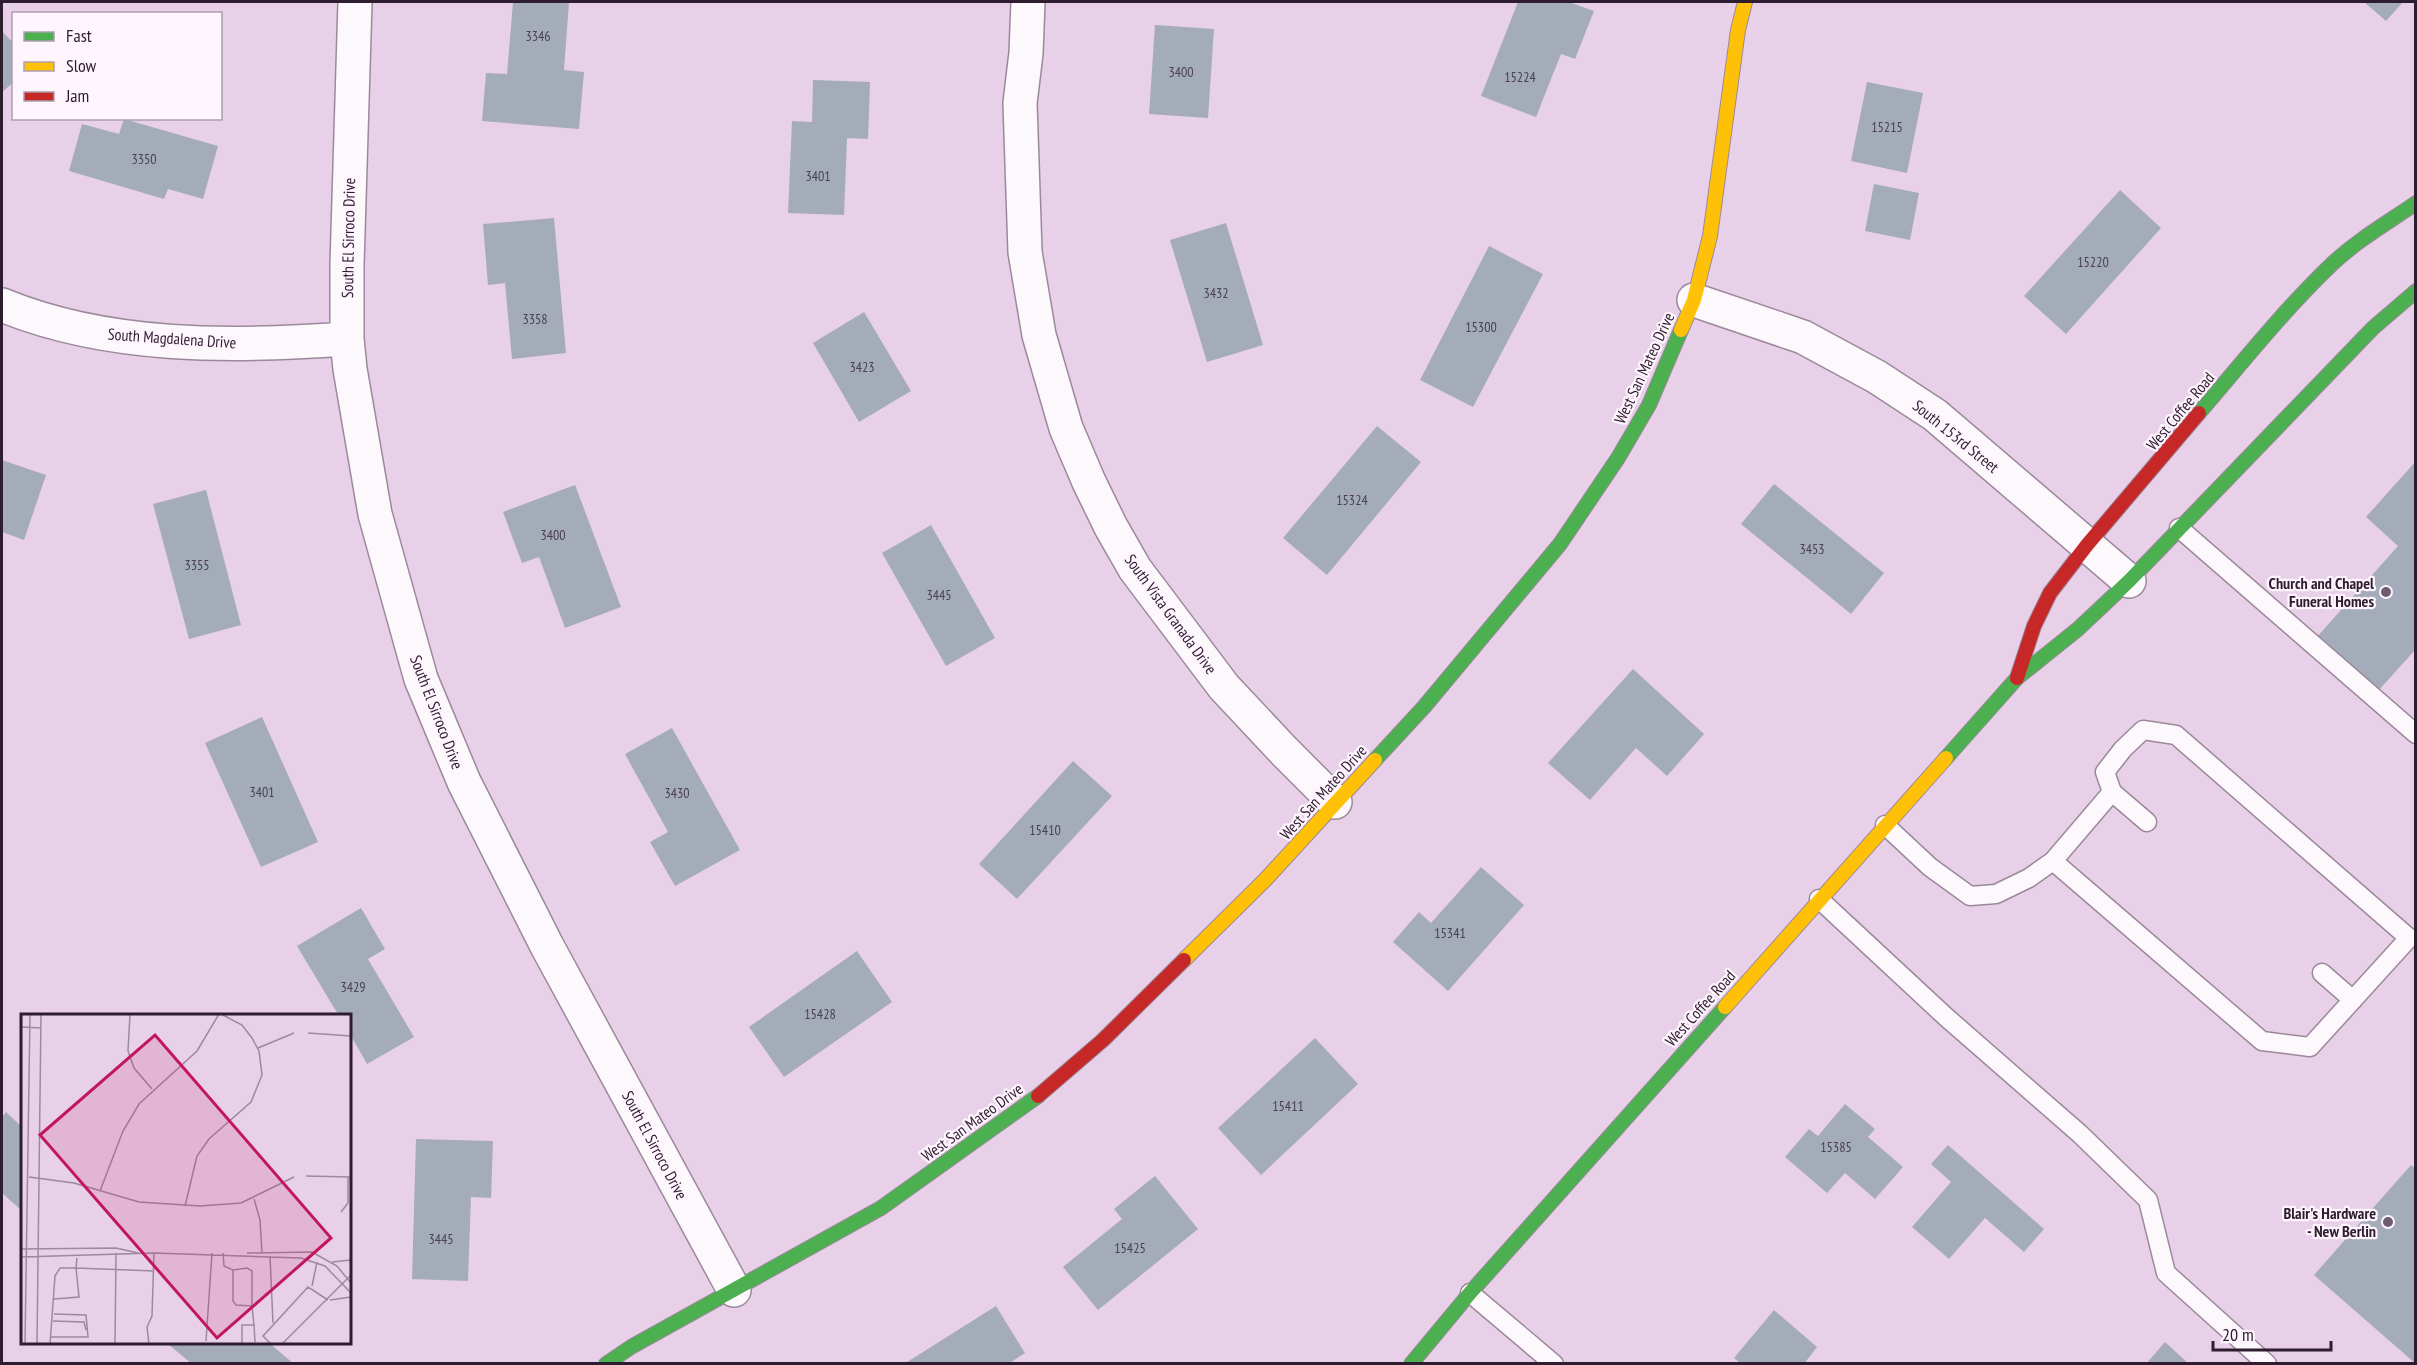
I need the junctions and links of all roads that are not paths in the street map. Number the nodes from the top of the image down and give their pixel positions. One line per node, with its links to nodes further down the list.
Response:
1 (355, 2): 8 (street, South El Sirroco Drive)
2 (1028, 2): 15 (street, South Vista Granada Drive)
3 (1745, 2): 6 (street, West San Mateo Drive)
4 (2415, 203): 10 (street, West Coffee Road)
5 (2415, 291): 9 (street, West Coffee Road)
6 (1694, 300): 10 (street, South 153rd Street); 15 (street, West San Mateo Drive)
7 (2, 305): 8 (street, South Magdalena Drive)
8 (347, 339): 23 (street, South El Sirroco Drive)
9 (2179, 528): 11 (street, West Coffee Road); 13 (lane)
10 (2087, 545): 11 (street, South 153rd Street); 12 (street, West Coffee Road)
11 (2129, 581): 12 (street, West Coffee Road)
12 (2017, 678): 17 (street, West Coffee Road)
13 (2415, 734)
14 (2112, 792): 16 (lane); 18 (lane); 20 (lane)
15 (1335, 802): 23 (street, West San Mateo Drive)
16 (2147, 822)
17 (1885, 825): 18 (lane); 19 (street, West Coffee Road)
18 (2053, 861): 22 (lane)
19 (1819, 899): 24 (street, West Coffee Road); 28 (lane)
20 (2412, 939): 22 (lane)
21 (2322, 973): 22 (lane)
22 (2353, 1000)
23 (734, 1290): 25 (street, West San Mateo Drive)
24 (1470, 1293): 26 (street, West Coffee Road); 27 (lane)
25 (606, 1364)
26 (1411, 1364)
27 (1554, 1364)
28 (2267, 1364)

